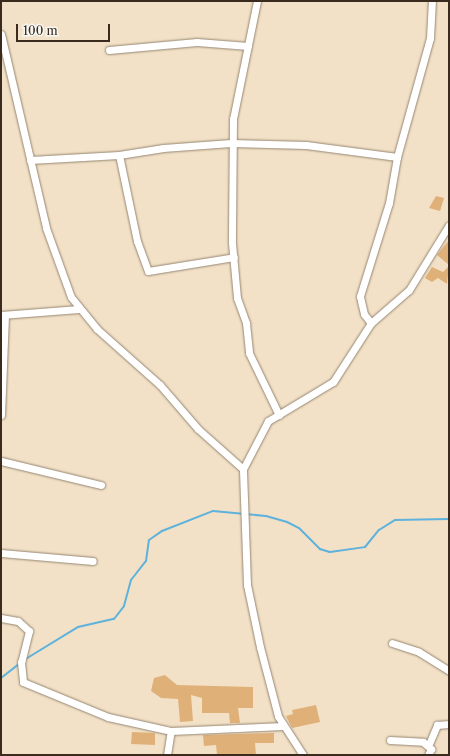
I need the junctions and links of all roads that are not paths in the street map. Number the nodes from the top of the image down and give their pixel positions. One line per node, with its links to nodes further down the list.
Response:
1 (257, 1): 4 (street)
2 (432, 1): 8 (street)
3 (1, 34): 9 (street)
4 (248, 46): 5 (street); 6 (street)
5 (109, 50)
6 (231, 143): 7 (street); 8 (street); 11 (street)
7 (119, 155): 9 (street); 11 (street)
8 (397, 157): 14 (street)
9 (30, 160): 12 (street)
10 (449, 225): 14 (street)
11 (234, 256): 16 (street)
12 (79, 309): 13 (street); 18 (street)
13 (3, 315): 15 (street)
14 (371, 323): 16 (street)
15 (1, 415)
16 (279, 415): 18 (street)
17 (1, 461): 19 (street)
18 (243, 469): 26 (street)
19 (101, 485)
20 (1, 552): 21 (street)
21 (93, 562)
22 (1, 618): 27 (street)
23 (392, 643): 24 (street)
24 (449, 671)
25 (449, 724): 29 (street)
26 (283, 726): 27 (street); 31 (street)
27 (171, 731): 30 (street)
28 (390, 740): 29 (street)
29 (429, 744): 32 (street)
30 (167, 755)
31 (303, 755)
32 (428, 755)

